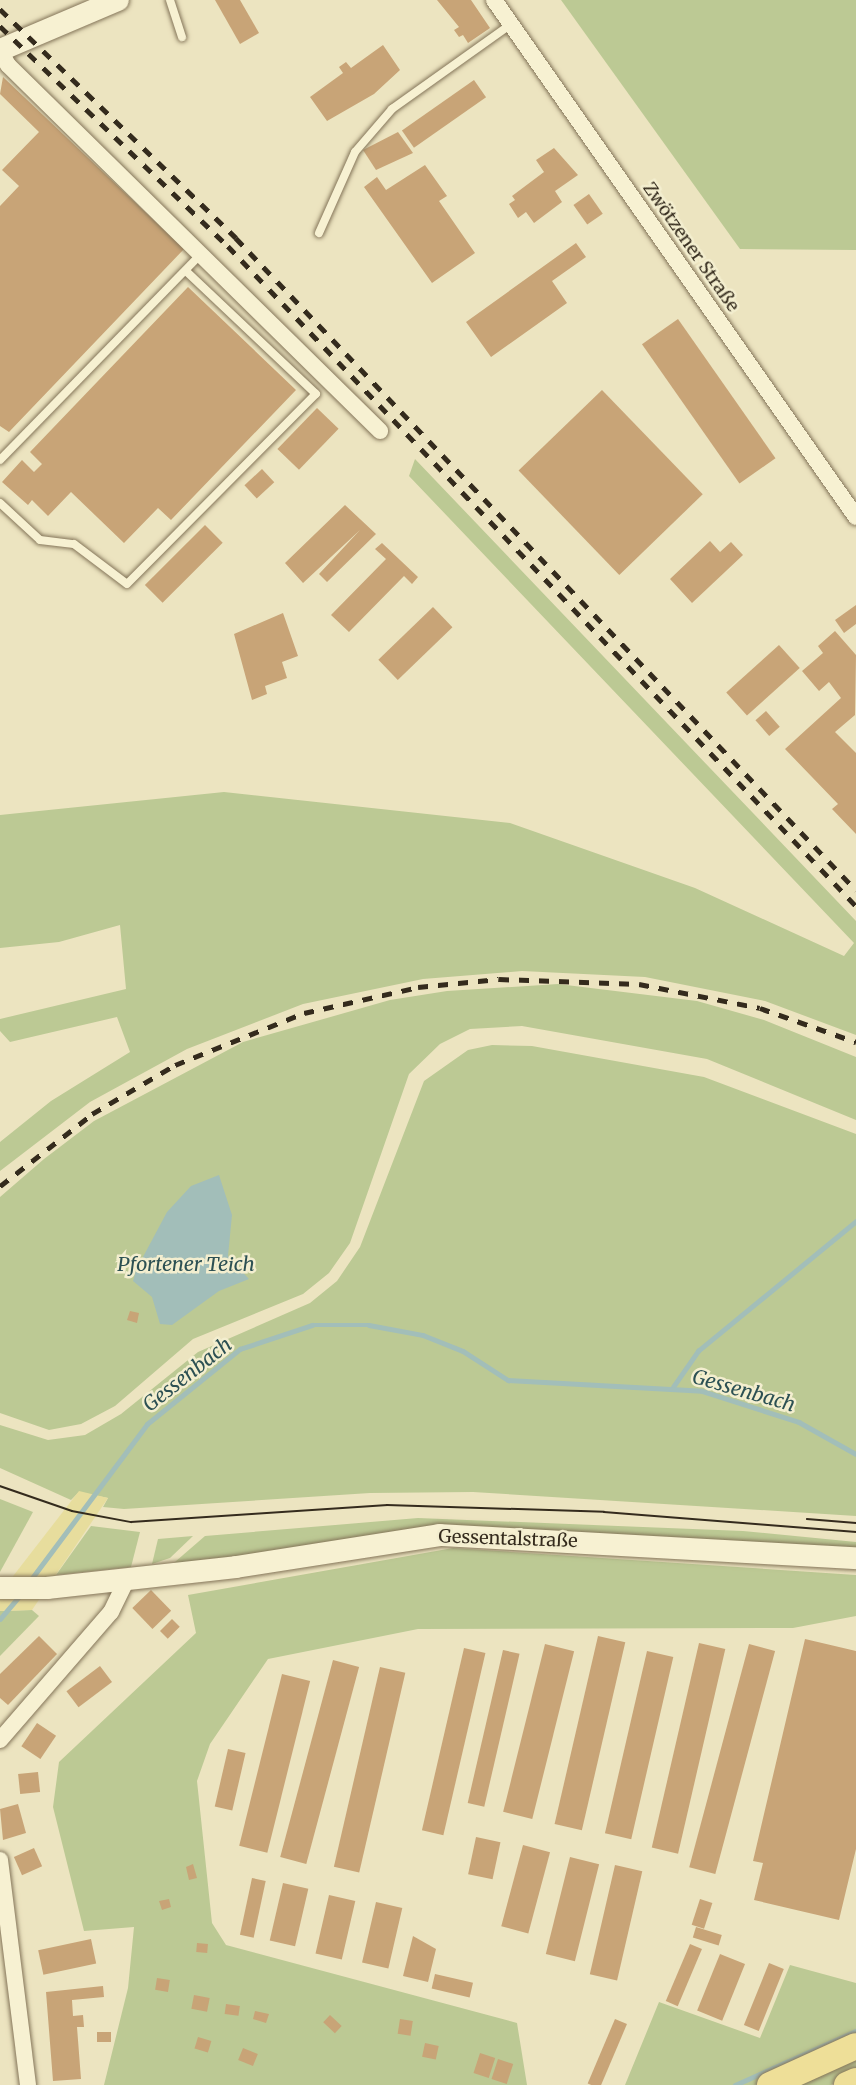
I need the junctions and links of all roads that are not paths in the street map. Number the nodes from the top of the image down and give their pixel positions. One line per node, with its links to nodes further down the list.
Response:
1 (118, 0): 6 (main road)
2 (170, 0): 5 (lane)
3 (494, 0): 4 (street, Zwötzener Straße)
4 (511, 24): 7 (lane); 13 (street, Zwötzener Straße)
5 (182, 37)
6 (0, 50): 8 (street)
7 (319, 233)
8 (204, 251): 9 (lane); 10 (street)
9 (186, 271): 11 (lane); 12 (lane)
10 (380, 431)
11 (0, 460)
12 (0, 503)
13 (856, 517)
14 (856, 1558): 15 (main road, Gessentalstraße)
15 (128, 1579): 16 (main road, Gessentalstraße); 17 (street)
16 (2, 1588)
17 (0, 1740)
18 (0, 1860): 21 (street)
19 (856, 2046): 22 (main road)
20 (856, 2081): 23 (main road)
21 (28, 2085)
22 (770, 2085)
23 (847, 2085)

